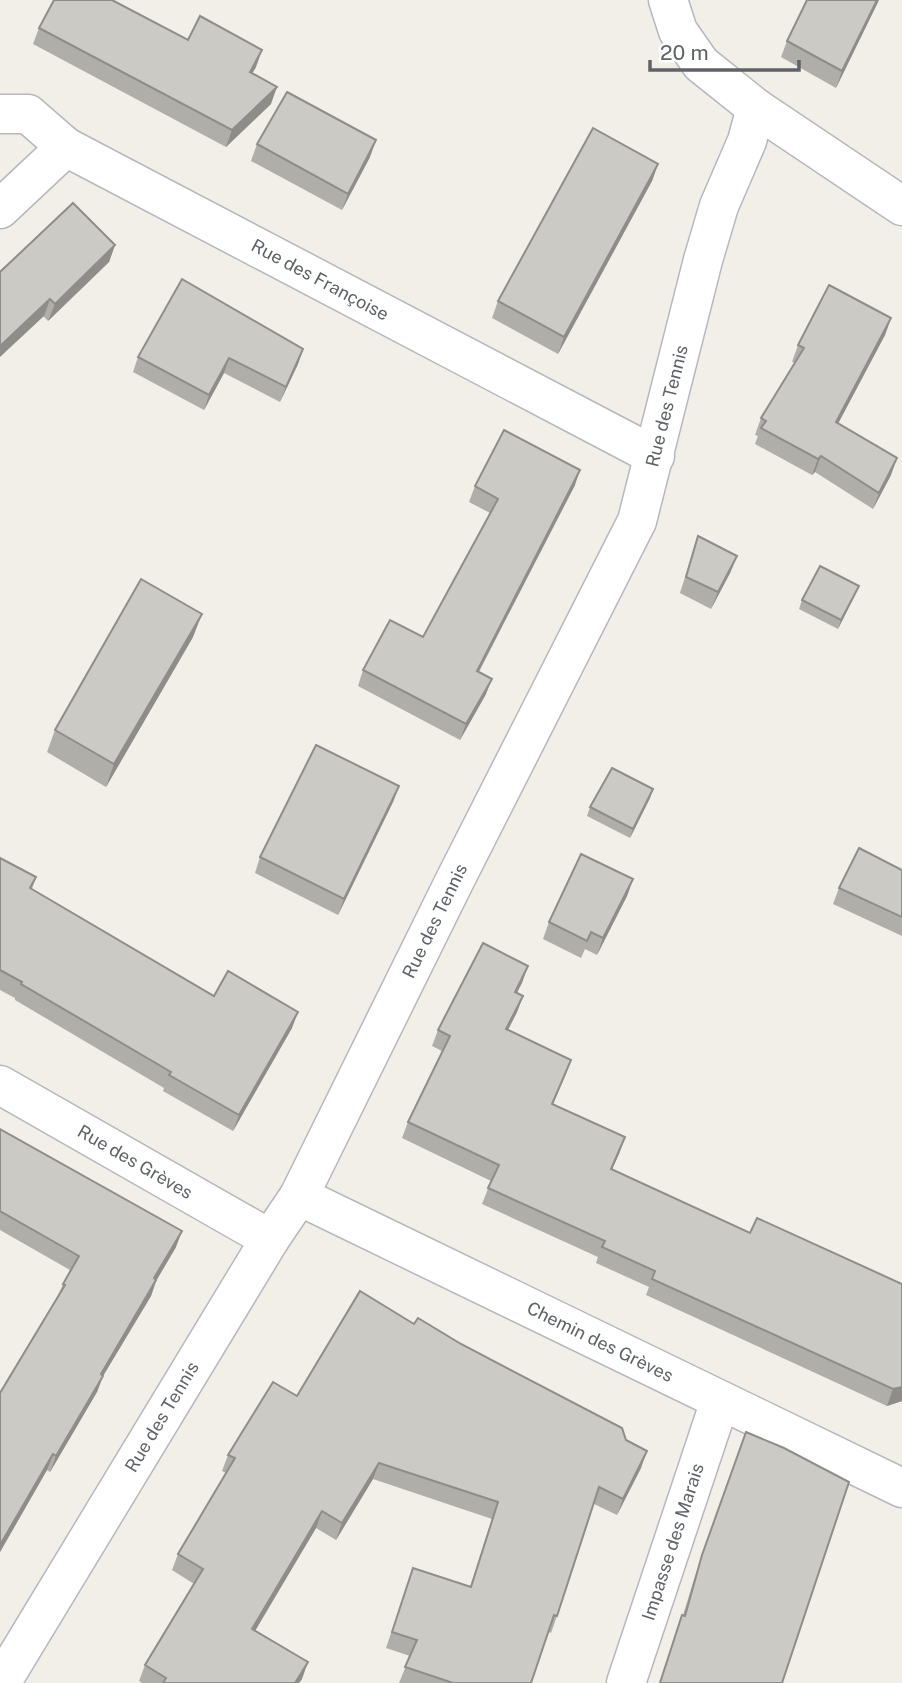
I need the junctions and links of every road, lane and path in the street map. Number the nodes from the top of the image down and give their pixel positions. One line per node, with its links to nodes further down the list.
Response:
1 (668, 0): 2 (street)
2 (756, 108): 5 (street); 7 (street, Rue des Tennis)
3 (0, 114): 4 (street, Rue des Françoise)
4 (66, 147): 6 (street); 7 (street, Rue des Françoise)
5 (902, 206)
6 (0, 209)
7 (655, 456): 9 (street, Rue des Tennis)
8 (0, 1085): 10 (street, Rue des Grèves)
9 (299, 1196): 10 (street, Rue des Tennis); 11 (street, Chemin des Grèves)
10 (270, 1239): 13 (street, Rue des Tennis)
11 (720, 1401): 12 (street, Chemin des Grèves); 14 (street, Impasse des Marais)
12 (902, 1488)
13 (1, 1683)
14 (626, 1683)

